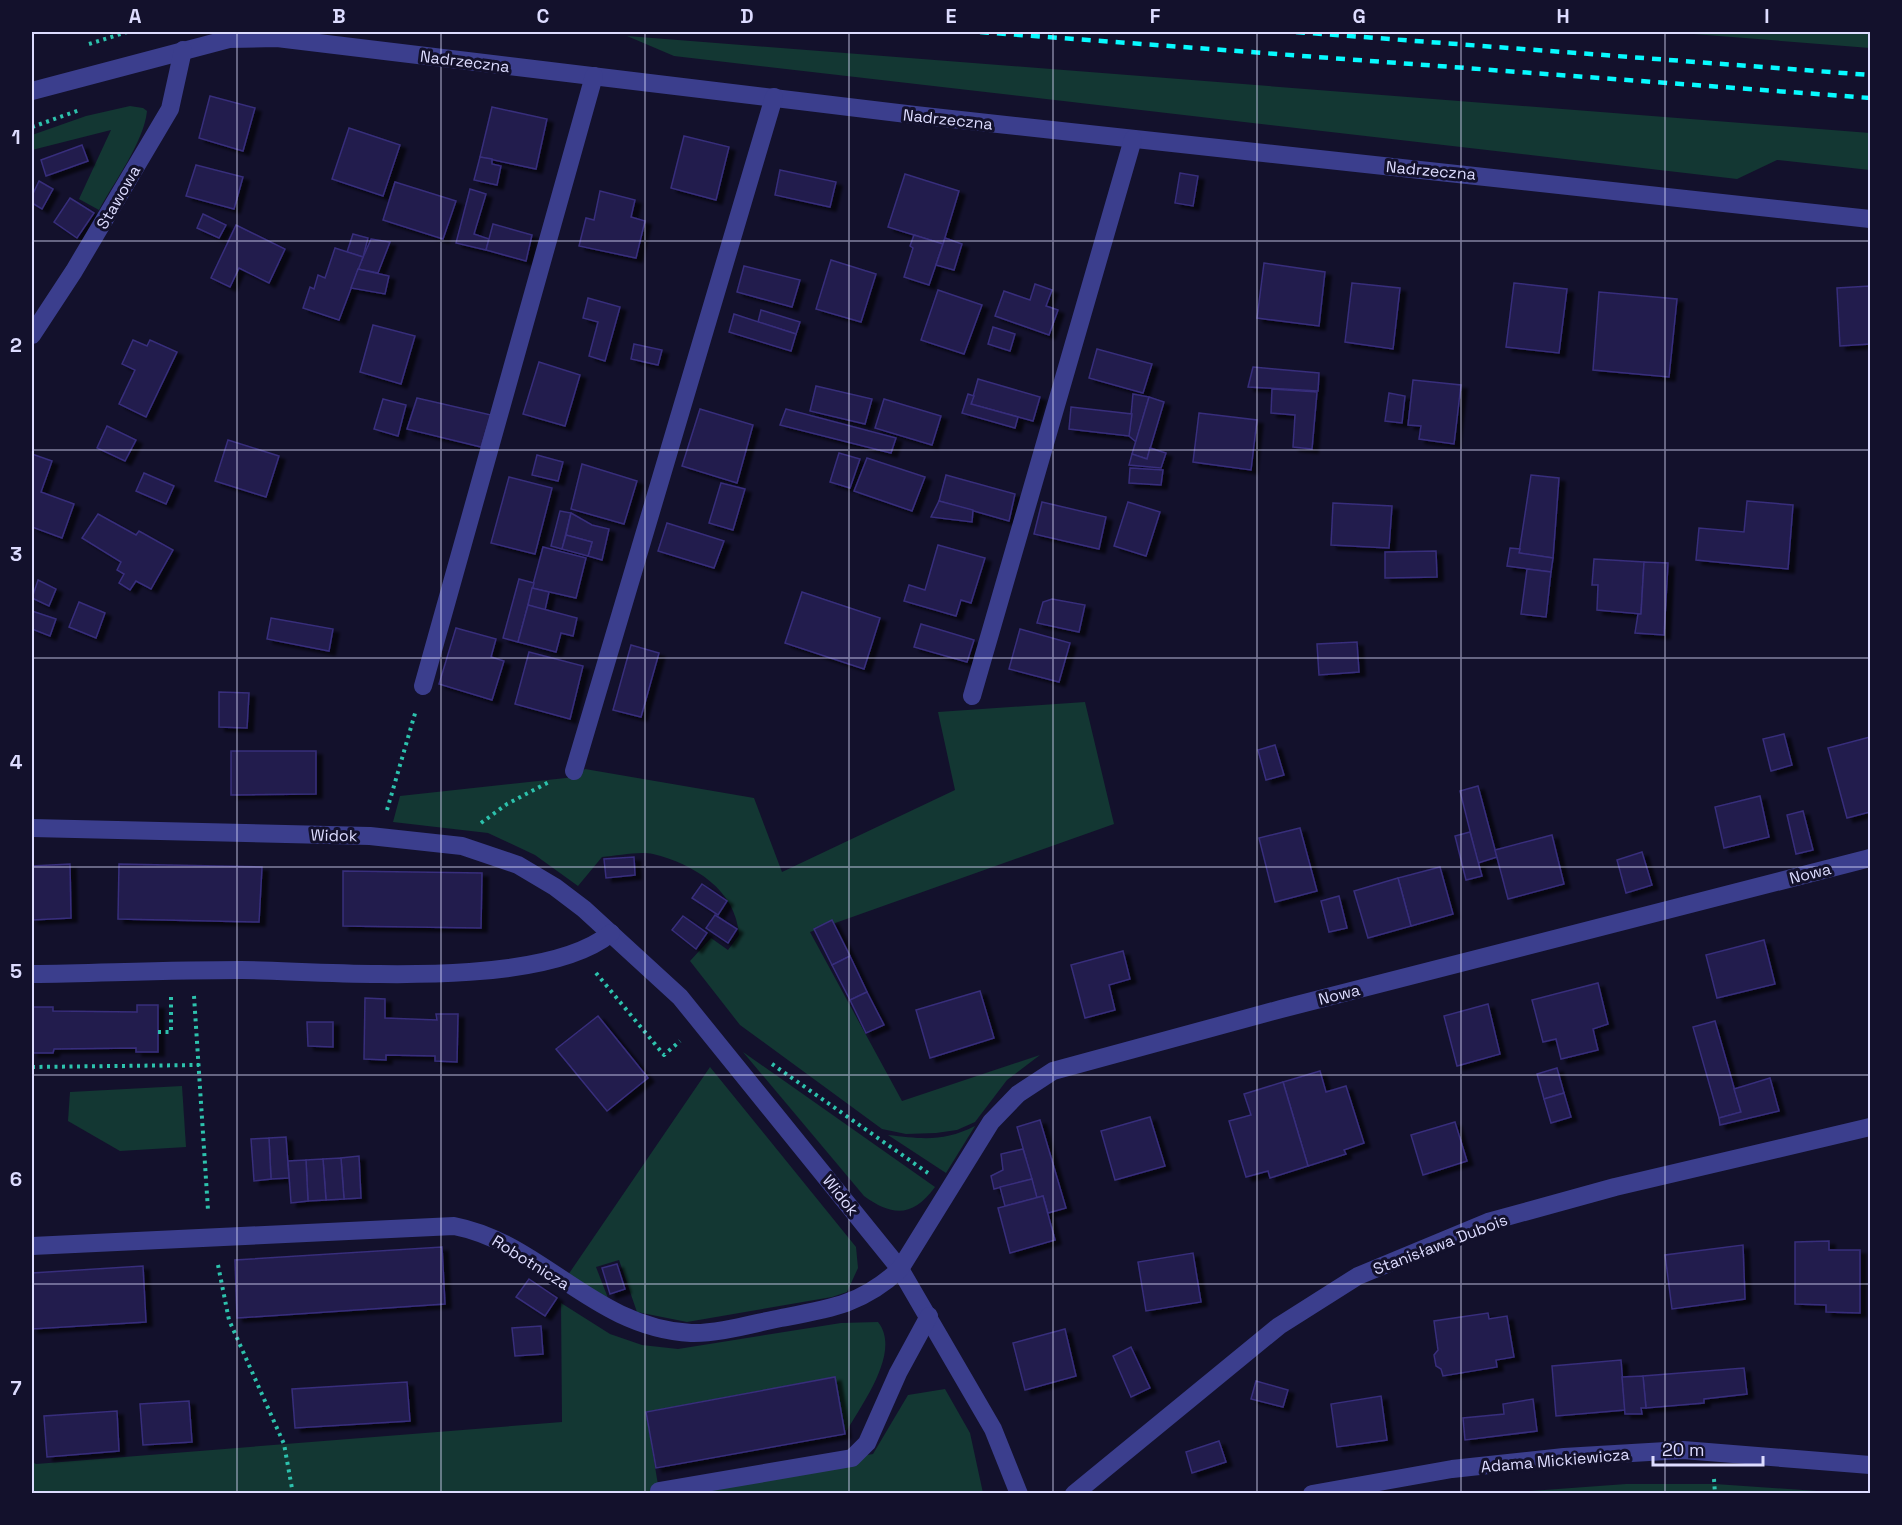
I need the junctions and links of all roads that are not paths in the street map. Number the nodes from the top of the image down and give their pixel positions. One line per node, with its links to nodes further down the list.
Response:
1 (183, 50): 2 (street, Nadrzeczna); 3 (street, Nadrzeczna); 7 (street, Stawowa)
2 (594, 76): 4 (street, Nadrzeczna); 8 (street)
3 (32, 91)
4 (774, 97): 5 (street, Nadrzeczna); 10 (street)
5 (1133, 139): 6 (street, Nadrzeczna); 9 (street)
6 (1870, 219)
7 (32, 334)
8 (423, 686)
9 (972, 696)
10 (574, 771)
11 (32, 828): 13 (street, Widok)
12 (1870, 858): 17 (street, Nowa)
13 (611, 933): 14 (street); 17 (street, Widok)
14 (32, 974)
15 (1870, 1128): 22 (street, Stanisława Dubois)
16 (32, 1246): 17 (street, Robotnicza)
17 (900, 1269): 18 (street, Widok)
18 (929, 1316): 20 (street); 21 (street, Widok)
19 (1870, 1465): 23 (street, Adama Mickiewicza)
20 (659, 1491)
21 (1019, 1494)
22 (1074, 1494)
23 (1312, 1494)

